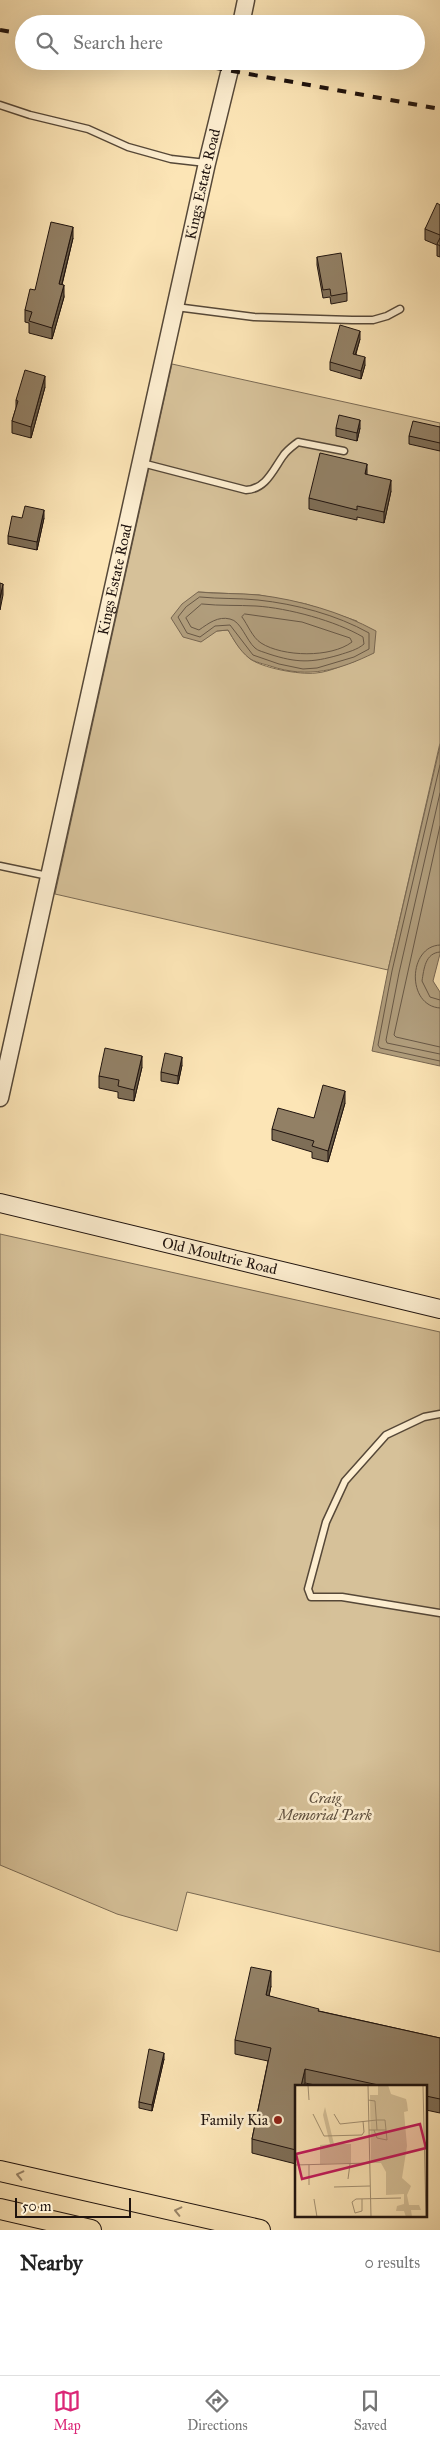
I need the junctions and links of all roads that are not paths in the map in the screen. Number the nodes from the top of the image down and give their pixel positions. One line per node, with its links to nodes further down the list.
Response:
1 (246, 0): 2 (street)
2 (243, 15)
3 (230, 70): 5 (street, Kings Estate Road)
4 (0, 105): 5 (lane)
5 (207, 163): 6 (street, Kings Estate Road)
6 (176, 306): 7 (lane); 9 (street, Kings Estate Road)
7 (400, 309)
8 (344, 451): 9 (lane)
9 (141, 463): 11 (street, Kings Estate Road)
10 (0, 866): 11 (lane)
11 (49, 876): 12 (street, Kings Estate Road)
12 (0, 1098)
13 (0, 1203): 14 (main road, Old Moultrie Road)
14 (440, 1308)
15 (440, 1414): 16 (lane)
16 (440, 1613)
17 (0, 2171): 20 (main road, one-way to 17)
18 (0, 2209): 19 (main road)
19 (91, 2230)
20 (260, 2230)

